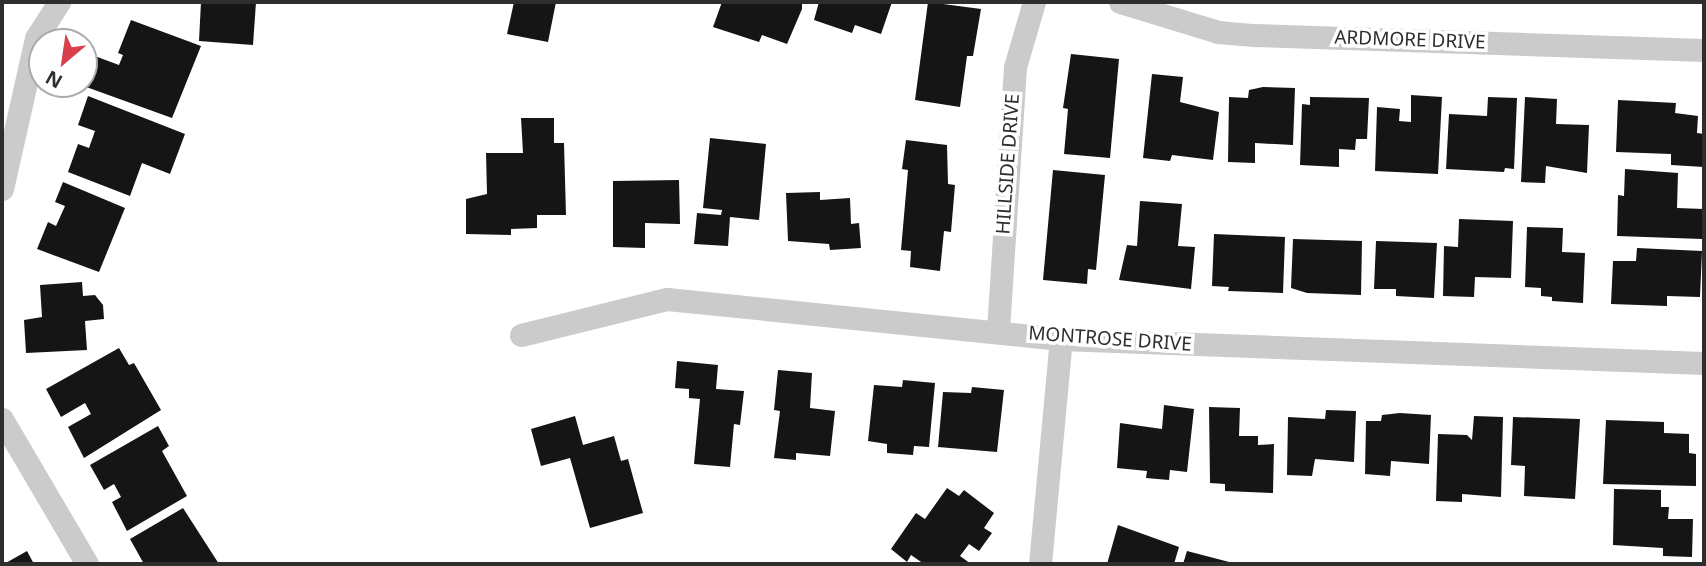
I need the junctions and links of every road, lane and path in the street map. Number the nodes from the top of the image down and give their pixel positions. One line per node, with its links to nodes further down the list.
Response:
1 (60, 2): 5 (street)
2 (1034, 2): 6 (street, HILLSIDE DRIVE)
3 (1120, 2): 4 (street, ARDMORE DRIVE)
4 (1704, 50)
5 (2, 188)
6 (998, 330): 7 (street, MONTROSE DRIVE); 8 (street, MONTROSE DRIVE)
7 (521, 335)
8 (1061, 339): 9 (street, MONTROSE DRIVE); 12 (street)
9 (1704, 363)
10 (2, 419): 11 (street)
11 (87, 564)
12 (1040, 564)

